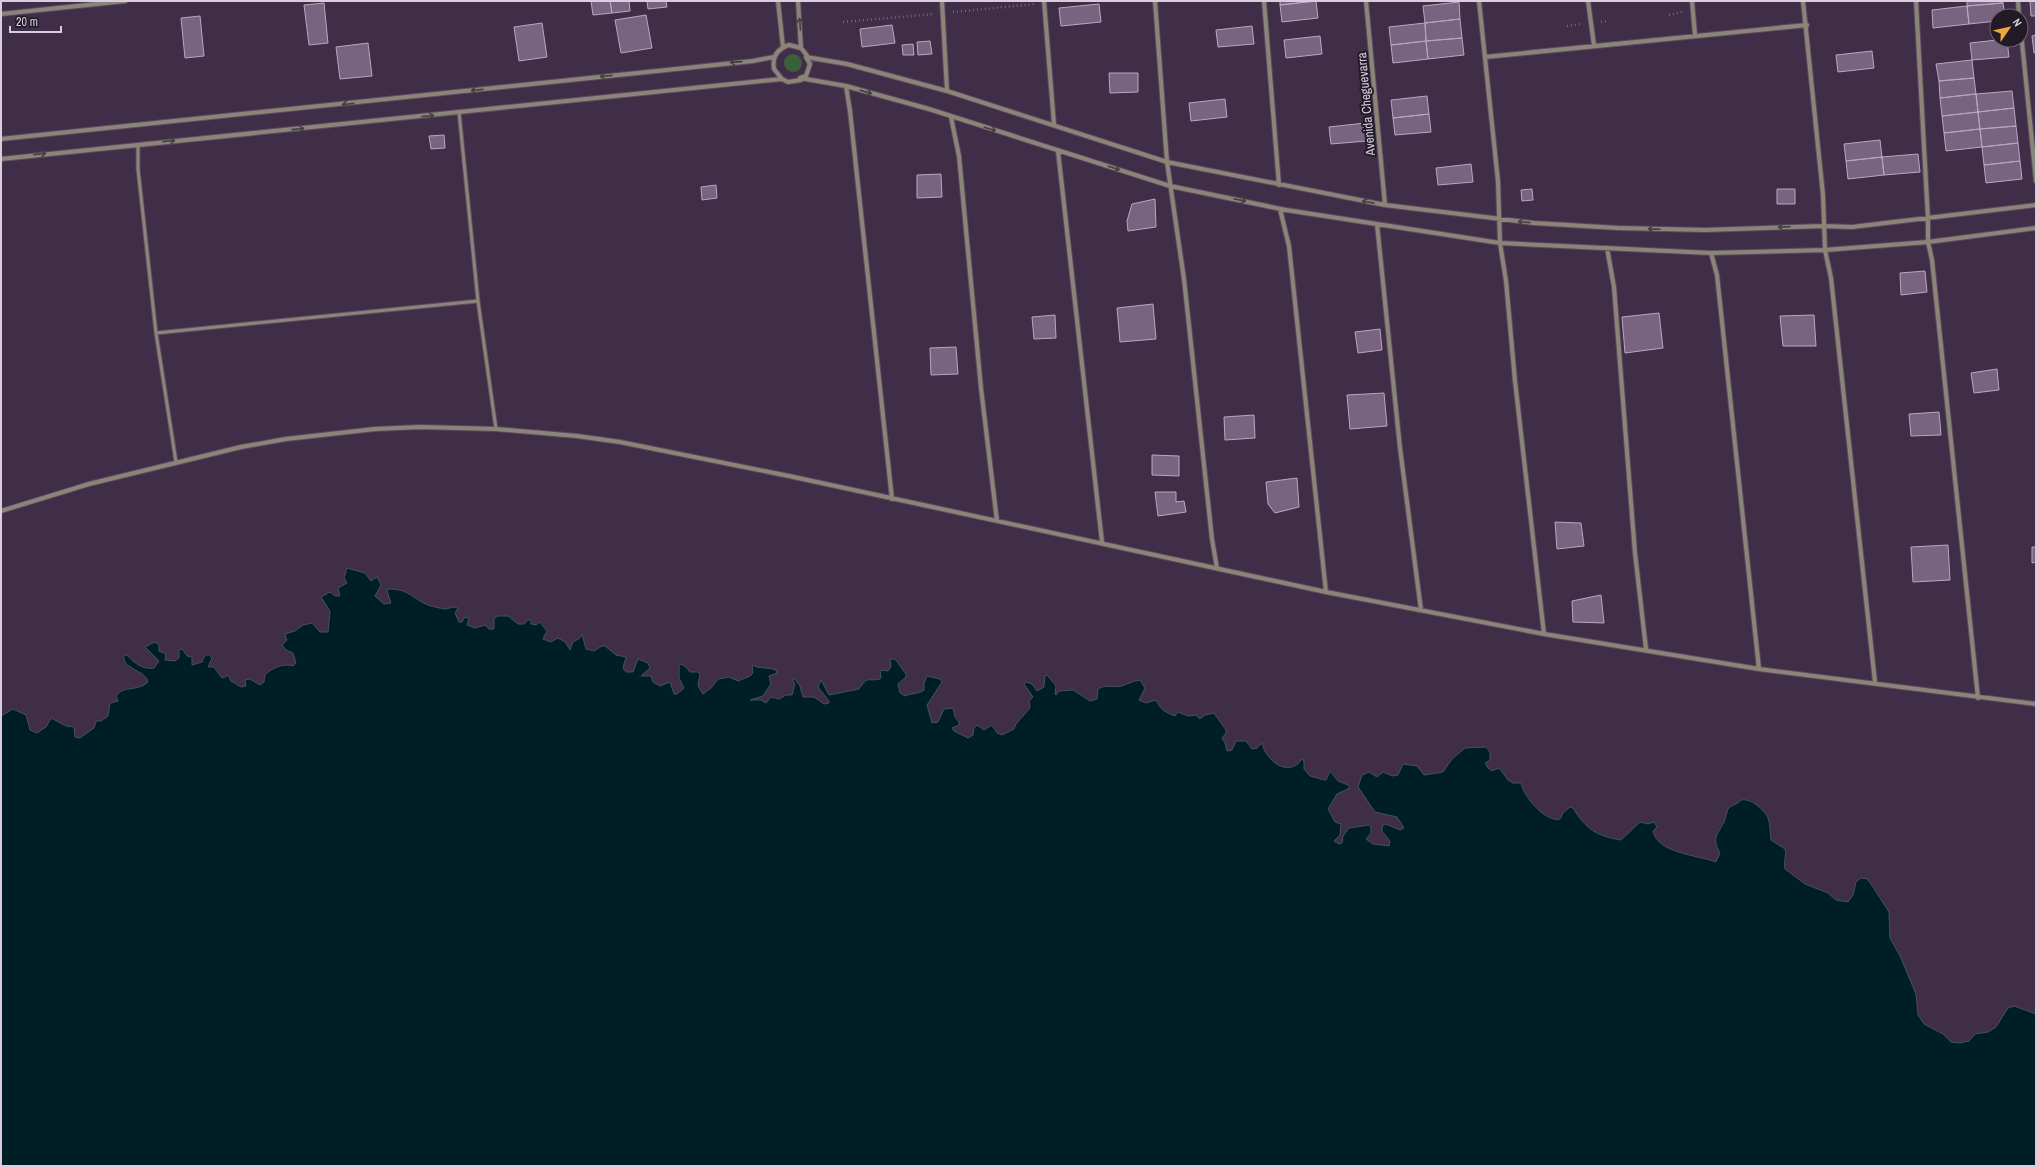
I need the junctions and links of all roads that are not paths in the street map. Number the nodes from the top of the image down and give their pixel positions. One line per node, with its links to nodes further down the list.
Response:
1 (125, 1): 14 (street)
2 (778, 1): 18 (street)
3 (798, 1): 19 (street, one-way to 3)
4 (942, 1): 27 (street)
5 (1044, 1): 30 (street)
6 (1155, 1): 35 (street)
7 (1264, 1): 37 (street)
8 (1366, 1): 39 (street, Avenida Cheguevarra)
9 (1479, 1): 23 (street)
10 (1588, 1): 17 (street)
11 (1692, 1): 16 (street)
12 (1803, 1): 15 (street)
13 (1916, 1): 42 (street)
14 (1, 14)
15 (1807, 25): 16 (street); 45 (street)
16 (1695, 35): 17 (street)
17 (1594, 45): 23 (street)
18 (783, 47): 19 (street); 21 (street)
19 (801, 48): 22 (street)
20 (2023, 48): 36 (street)
21 (774, 57): 25 (street); 31 (street, one-way to 31)
22 (806, 57): 24 (street); 27 (street)
23 (1485, 57): 43 (street)
24 (800, 78): 25 (street); 26 (street)
25 (782, 79): 28 (street)
26 (846, 86): 29 (street, one-way to 29); 56 (street)
27 (947, 91): 30 (street)
28 (459, 112): 32 (street, one-way to 28); 52 (lane)
29 (951, 117): 33 (street, one-way to 33); 58 (street)
30 (1054, 124): 35 (street)
31 (1, 139)
32 (138, 145): 34 (street, one-way to 32); 53 (lane)
33 (1058, 151): 38 (street, one-way to 38); 59 (street)
34 (1, 158)
35 (1167, 162): 37 (street); 38 (street)
36 (2036, 181)
37 (1279, 185): 39 (street, one-way to 37)
38 (1170, 186): 41 (street, one-way to 41); 60 (street)
39 (1385, 205): 43 (street)
40 (2036, 205): 42 (street)
41 (1280, 209): 44 (street); 61 (street)
42 (1928, 219): 45 (street); 47 (street)
43 (1498, 220): 45 (street, one-way to 43); 48 (street)
44 (1377, 224): 48 (street); 62 (street)
45 (1823, 226): 50 (street)
46 (2036, 228): 47 (street)
47 (1928, 242): 50 (street); 67 (street)
48 (1500, 243): 49 (street); 63 (street)
49 (1607, 248): 51 (street); 64 (street)
50 (1825, 250): 51 (street); 66 (street)
51 (1711, 253): 65 (street)
52 (478, 301): 53 (lane); 54 (lane)
53 (156, 333): 55 (lane)
54 (496, 429): 55 (street); 56 (street)
55 (176, 462): 57 (street)
56 (892, 499): 58 (street)
57 (1, 511)
58 (997, 520): 59 (street)
59 (1102, 542): 60 (street)
60 (1217, 568): 61 (street)
61 (1326, 592): 62 (street)
62 (1422, 610): 63 (street)
63 (1544, 634): 64 (street)
64 (1646, 649): 65 (street)
65 (1759, 669): 66 (street)
66 (1875, 682): 67 (street)
67 (1978, 698): 68 (street)
68 (2036, 704)

